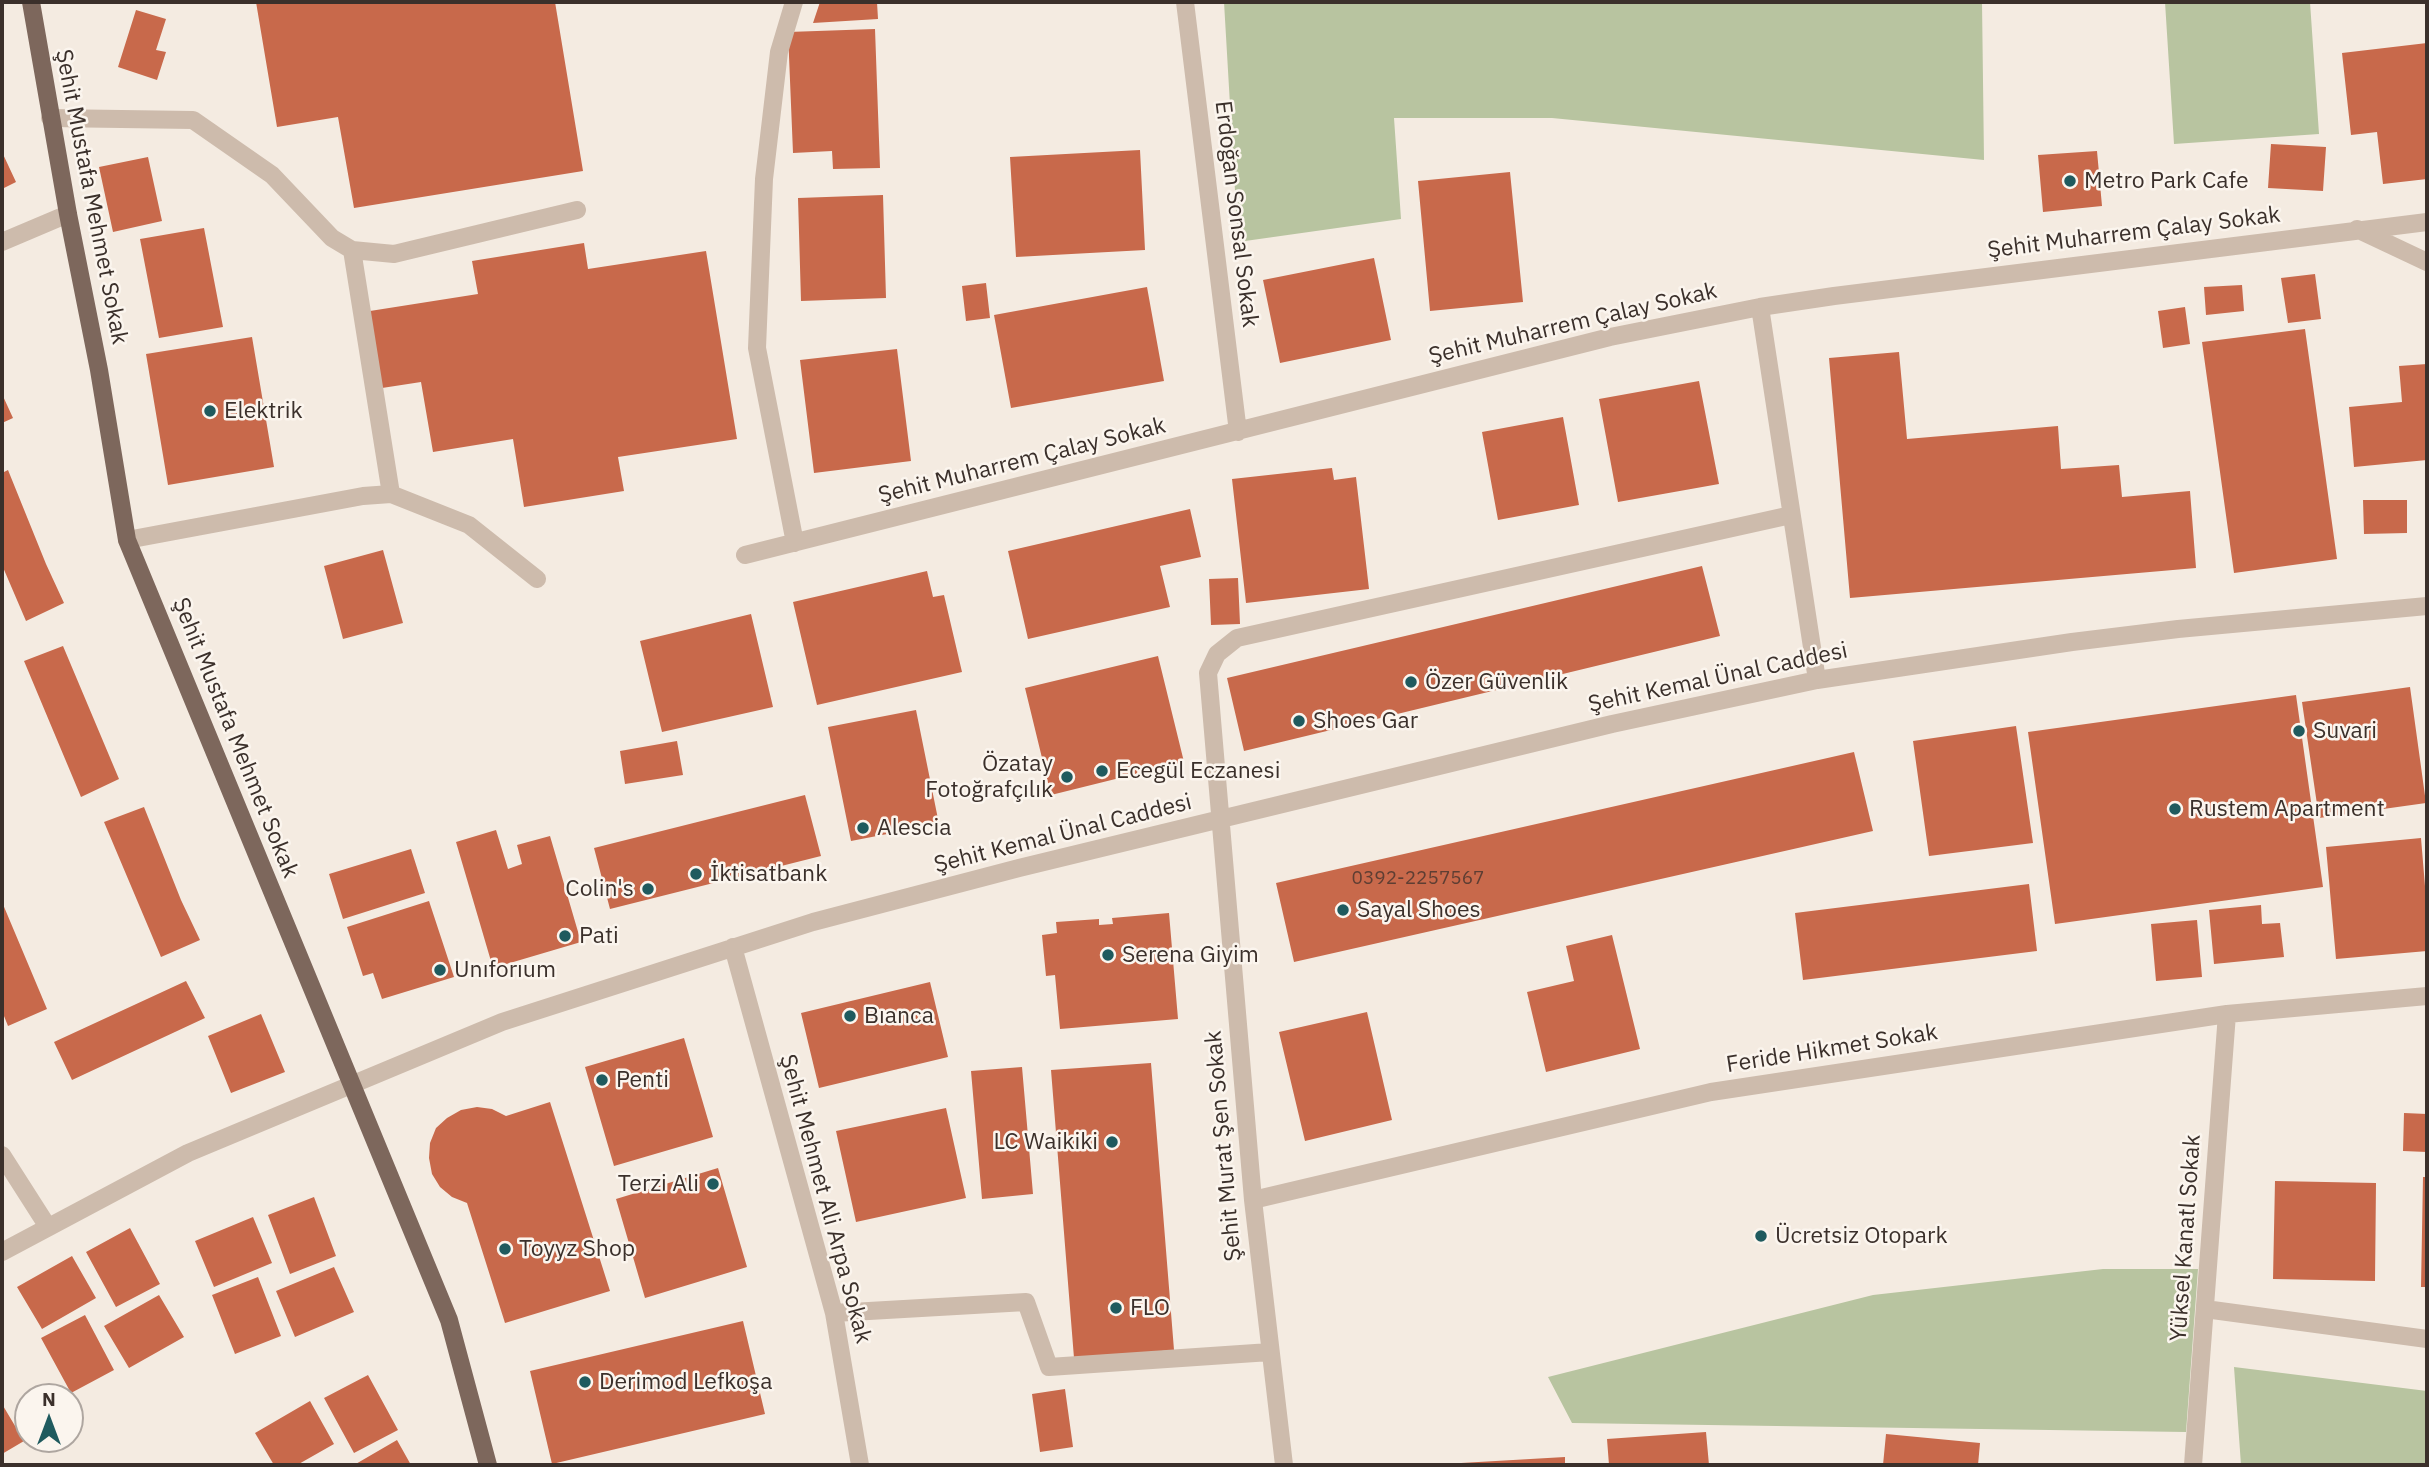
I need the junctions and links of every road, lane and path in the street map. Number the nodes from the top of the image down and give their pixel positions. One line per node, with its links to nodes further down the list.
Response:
1 (31, 2): 4 (main road, Şehit Mustafa Mehmet Sokak)
2 (794, 2): 17 (street)
3 (1185, 2): 13 (street, Erdoğan Sonsal Sokak)
4 (50, 118): 6 (main road, Şehit Mustafa Mehmet Sokak); 10 (street)
5 (577, 210): 10 (street)
6 (68, 214): 9 (street); 16 (main road, Şehit Mustafa Mehmet Sokak)
7 (2427, 222): 8 (street, Şehit Muharrem Çalay Sokak)
8 (2356, 229): 11 (street); 12 (street, Şehit Muharrem Çalay Sokak)
9 (2, 242)
10 (352, 250): 14 (street)
11 (2427, 262)
12 (1760, 307): 13 (street, Şehit Muharrem Çalay Sokak); 15 (street)
13 (1238, 432): 17 (street, Şehit Muharrem Çalay Sokak)
14 (391, 494): 16 (street); 19 (street)
15 (1791, 515): 21 (street); 22 (street, Şehit Murat Şen Sokak)
16 (127, 540): 26 (main road, Şehit Mustafa Mehmet Sokak)
17 (795, 543): 18 (street, Şehit Muharrem Çalay Sokak)
18 (745, 555)
19 (537, 579)
20 (2427, 606): 21 (street, Şehit Kemal Ünal Caddesi)
21 (1817, 680): 22 (street, Şehit Kemal Ünal Caddesi)
22 (1220, 821): 23 (street, Şehit Kemal Ünal Caddesi); 28 (street, Şehit Murat Şen Sokak)
23 (733, 947): 26 (street, Şehit Kemal Ünal Caddesi); 32 (street, Şehit Mehmet Ali Arpa Sokak)
24 (2427, 996): 25 (street, Feride Hikmet Sokak)
25 (2227, 1014): 28 (street, Feride Hikmet Sokak); 31 (street, Yüksel Kanatl Sokak)
26 (351, 1084): 29 (street, Şehit Kemal Ünal Caddesi); 35 (main road, Şehit Mustafa Mehmet Sokak)
27 (2, 1155): 29 (street)
28 (1253, 1200): 34 (street, Şehit Murat Şen Sokak)
29 (48, 1227): 30 (street, Şehit Kemal Ünal Caddesi)
30 (2, 1252)
31 (2205, 1308): 33 (street); 38 (street, Yüksel Kanatl Sokak)
32 (834, 1313): 34 (street); 36 (street, Şehit Mehmet Ali Arpa Sokak)
33 (2427, 1339)
34 (1270, 1352): 37 (street, Şehit Murat Şen Sokak)
35 (488, 1465)
36 (860, 1465)
37 (1284, 1465)
38 (2193, 1465)

